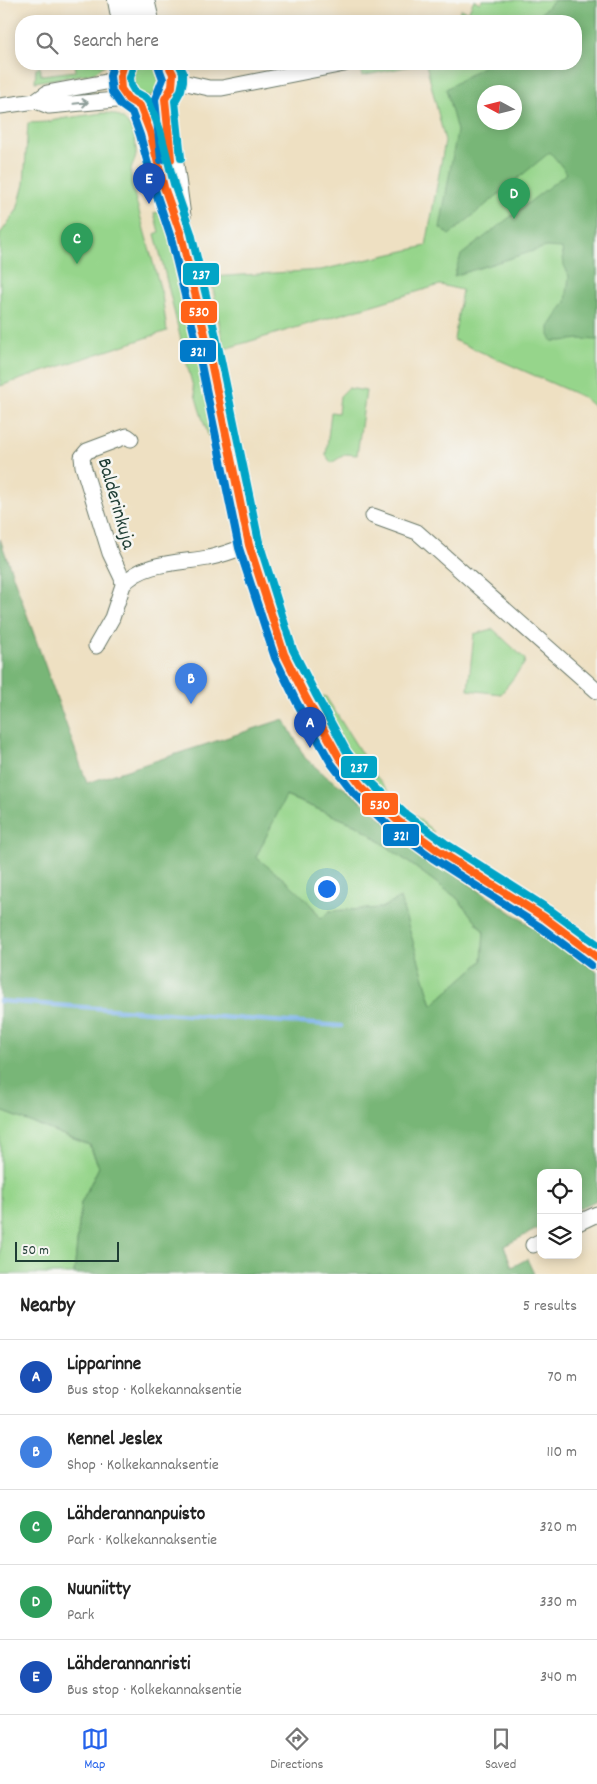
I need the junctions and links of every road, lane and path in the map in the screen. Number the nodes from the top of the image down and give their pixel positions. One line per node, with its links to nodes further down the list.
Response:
1 (120, 0): 3 (main road)
2 (142, 0): 4 (main road)
3 (123, 15)
4 (146, 15)
5 (121, 70): 9 (street)
6 (122, 70): 10 (main road)
7 (314, 70): 8 (street)
8 (168, 81): 10 (main road); 12 (main road)
9 (36, 101): 10 (street, one-way to 10); 11 (street)
10 (134, 102): 12 (main road)
11 (0, 106)
12 (181, 235): 15 (main road)
13 (131, 439): 16 (street, Balderinkuja)
14 (373, 516): 18 (street)
15 (249, 545): 16 (street, Balderinkuja); 19 (main road)
16 (123, 585): 17 (street)
17 (96, 646)
18 (597, 691)
19 (597, 957)
20 (597, 1214): 21 (street)
21 (582, 1221)

